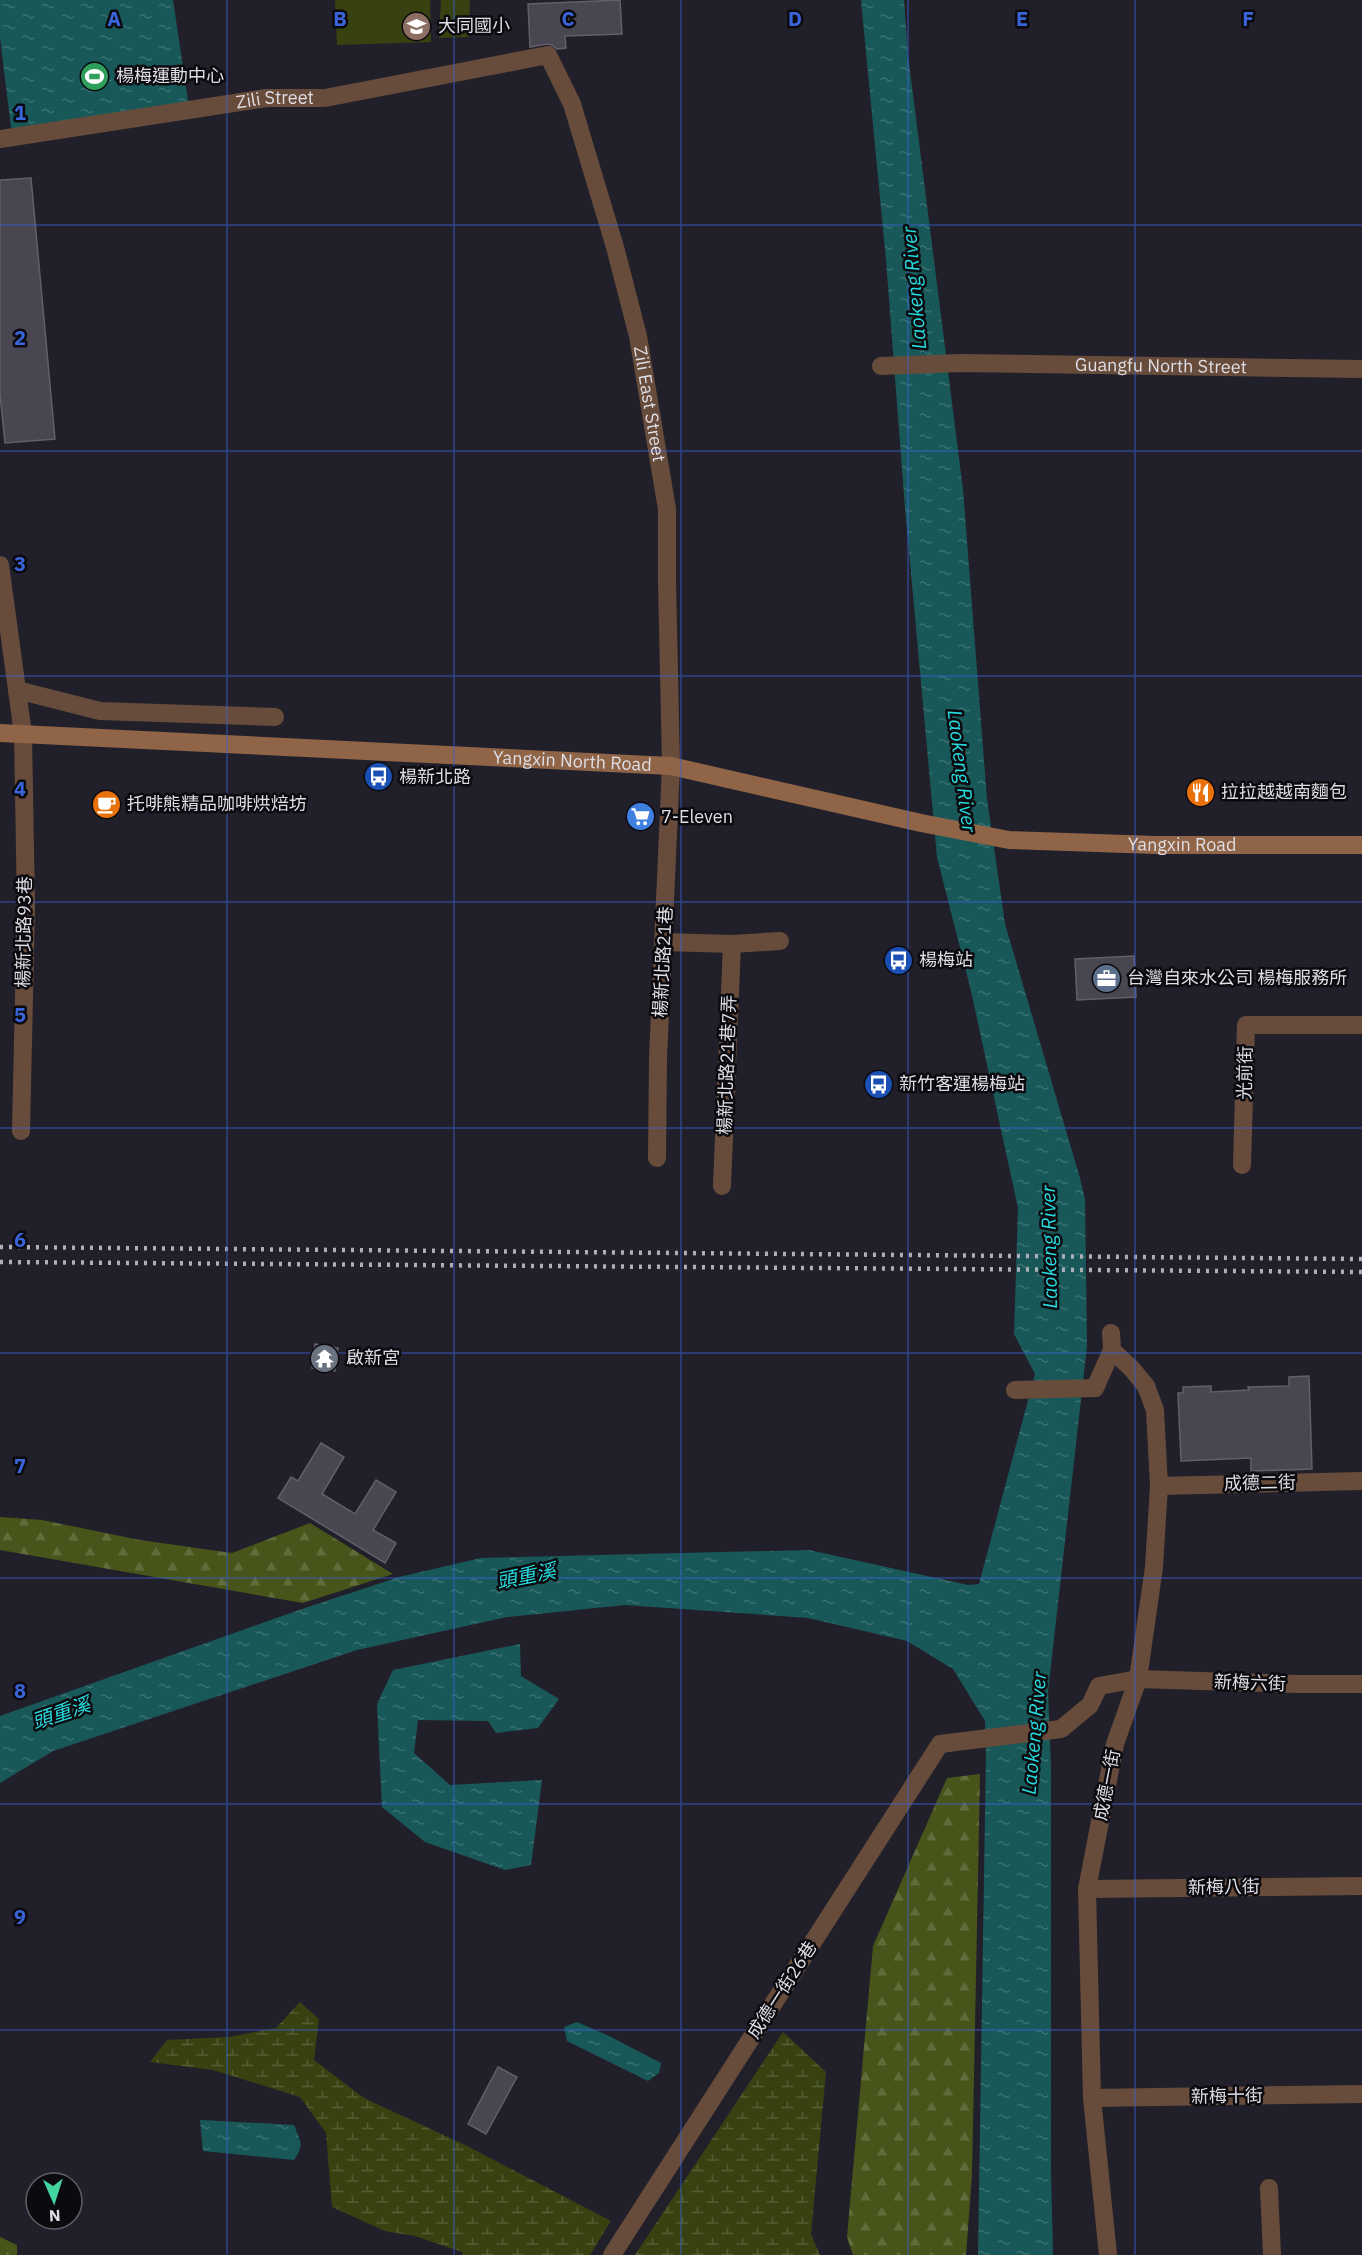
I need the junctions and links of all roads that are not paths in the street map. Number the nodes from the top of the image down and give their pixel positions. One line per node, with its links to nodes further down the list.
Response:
1 (548, 55): 2 (street, Zili Street); 10 (street, Zili East Street)
2 (0, 139)
3 (888, 365): 4 (street, Guangfu North Street)
4 (1362, 369)
5 (0, 565): 6 (street, 楊新北路93巷)
6 (17, 690): 7 (street); 9 (street, 楊新北路93巷)
7 (275, 717)
8 (0, 733): 9 (street, Yangxin North Road)
9 (23, 734): 10 (street, Yangxin North Road); 17 (street, 楊新北路93巷)
10 (671, 766): 11 (street, Yangxin North Road); 14 (street, 楊新北路21巷)
11 (1001, 839): 12 (street, Yangxin Road)
12 (1362, 845)
13 (780, 941): 15 (street)
14 (664, 942): 15 (street); 18 (street, 楊新北路21巷)
15 (732, 944): 20 (street, 楊新北路21巷7弄)
16 (1362, 1025): 19 (street, 光前街)
17 (21, 1131)
18 (657, 1158)
19 (1242, 1165)
20 (722, 1186)
21 (1014, 1390): 23 (street, 成德一街)
22 (1362, 1481): 23 (street, 成德二街)
23 (1159, 1486): 24 (street, 成德一街)
24 (1138, 1679): 25 (street, 新梅六街); 27 (street, 成德一街); 31 (street, 成德一街26巷)
25 (1362, 1684)
26 (1362, 1886): 27 (street, 新梅八街)
27 (1087, 1889): 29 (street, 成德一街)
28 (1362, 2094): 29 (street, 新梅十街)
29 (1092, 2098): 32 (street, 成德一街)
30 (1269, 2188): 33 (street)
31 (612, 2255)
32 (1108, 2255)
33 (1272, 2255)

